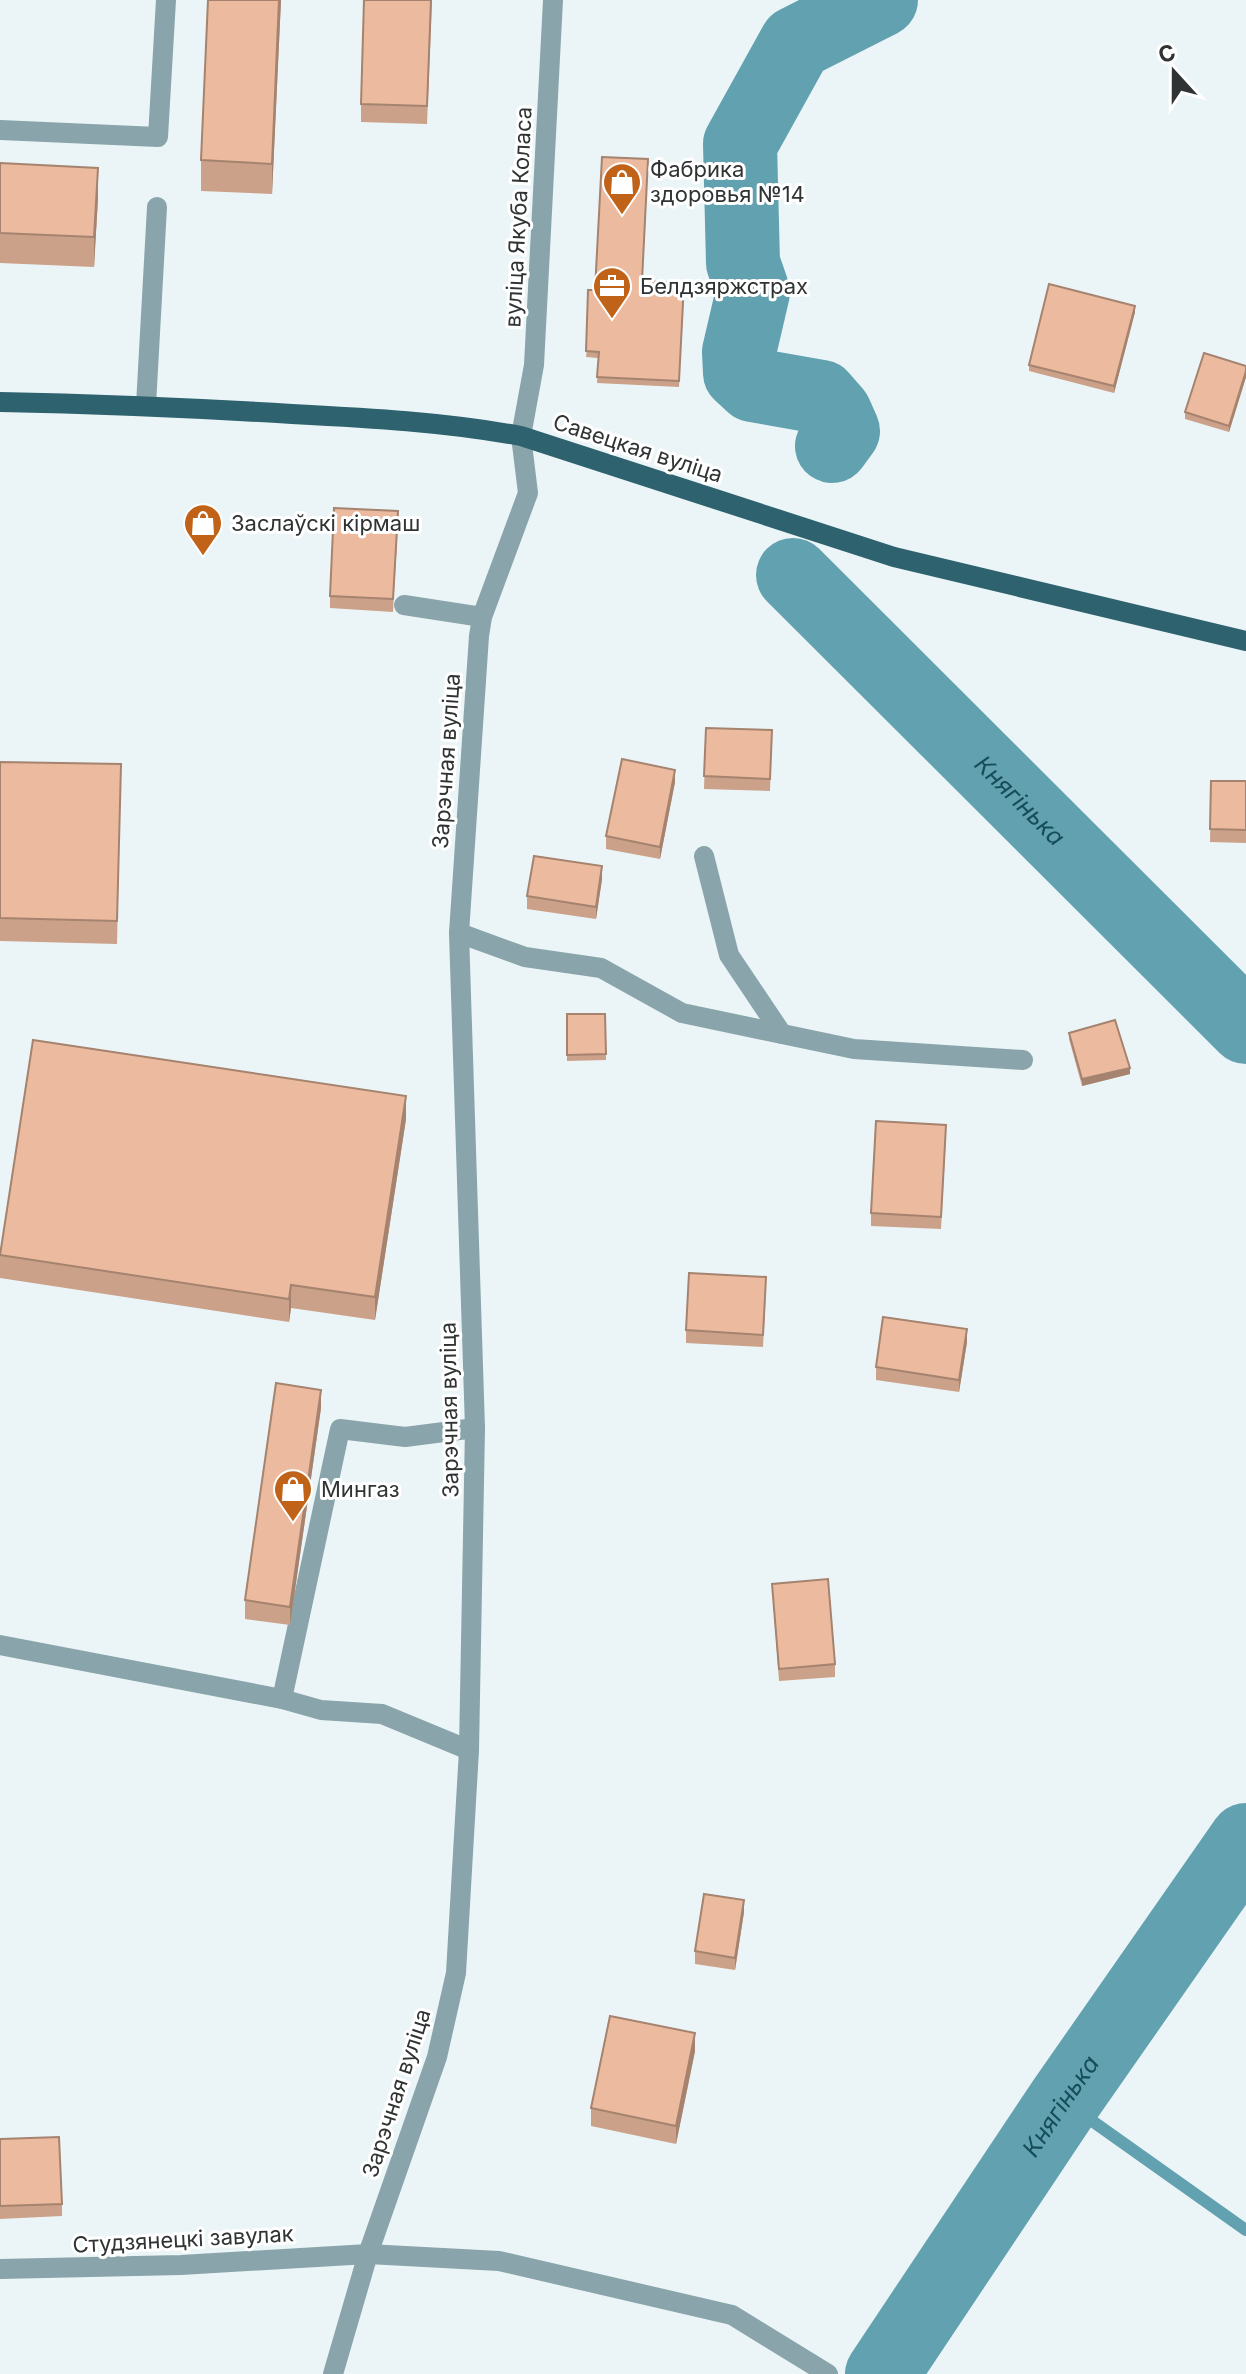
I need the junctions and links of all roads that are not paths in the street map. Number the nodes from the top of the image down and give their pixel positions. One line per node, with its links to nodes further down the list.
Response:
1 (166, 0): 3 (street)
2 (553, 0): 7 (street, вуліца Якуба Коласа)
3 (0, 130)
4 (157, 207): 6 (street)
5 (0, 402): 6 (main road, Савецкая вуліца)
6 (146, 405): 7 (main road, Савецкая вуліца)
7 (521, 436): 9 (street, Зарэчная вуліца); 10 (main road, Савецкая вуліца)
8 (404, 605): 9 (street)
9 (482, 617): 12 (street, Зарэчная вуліца)
10 (1246, 641)
11 (704, 856): 13 (street)
12 (459, 933): 13 (street); 15 (street, Зарэчная вуліца)
13 (782, 1034): 14 (street)
14 (1023, 1060)
15 (475, 1428): 17 (street); 18 (street, Зарэчная вуліца)
16 (0, 1645): 17 (street)
17 (282, 1699): 18 (street)
18 (469, 1750): 19 (street, Зарэчная вуліца)
19 (368, 2254): 20 (street, Студзянецкі завулак); 21 (street, Зарэчная вуліца); 22 (street, Студзянецкі завулак)
20 (0, 2269)
21 (333, 2374)
22 (828, 2374)

